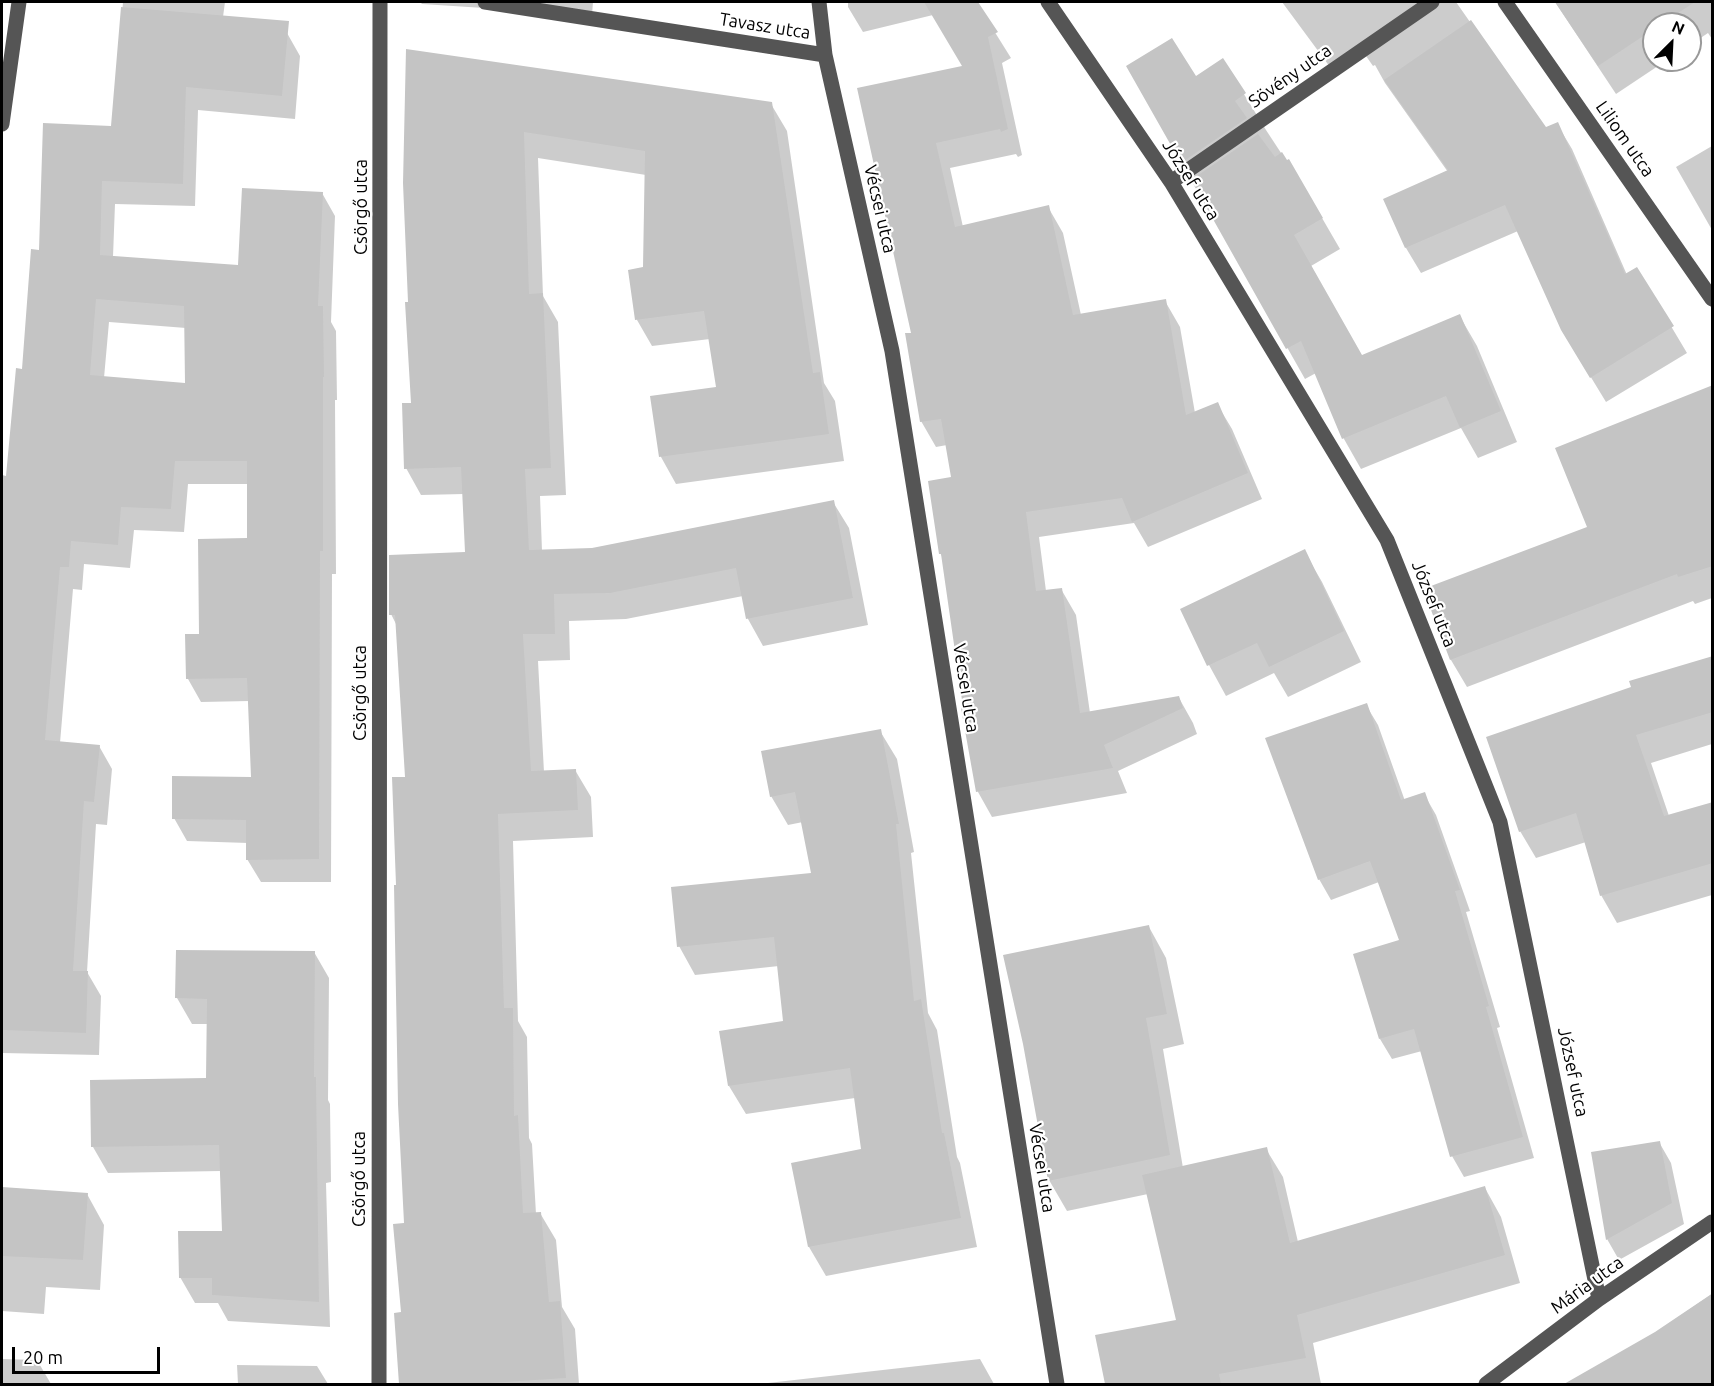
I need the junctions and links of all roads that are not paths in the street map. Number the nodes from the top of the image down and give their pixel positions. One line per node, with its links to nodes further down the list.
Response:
1 (19, 2): 9 (street)
2 (380, 2): 14 (street, Csörgő utca)
3 (485, 2): 8 (street, Tavasz utca)
4 (819, 2): 8 (street, Vécsei utca)
5 (1048, 2): 10 (street, József utca)
6 (1432, 2): 10 (street, Sövény utca)
7 (1505, 2): 11 (street, Liliom utca)
8 (825, 55): 15 (street, Vécsei utca)
9 (2, 124)
10 (1171, 182): 13 (street, József utca)
11 (1713, 299)
12 (1713, 1222): 13 (street, Mária utca)
13 (1599, 1299): 16 (street, Mária utca)
14 (379, 1384)
15 (1057, 1384)
16 (1486, 1384)

